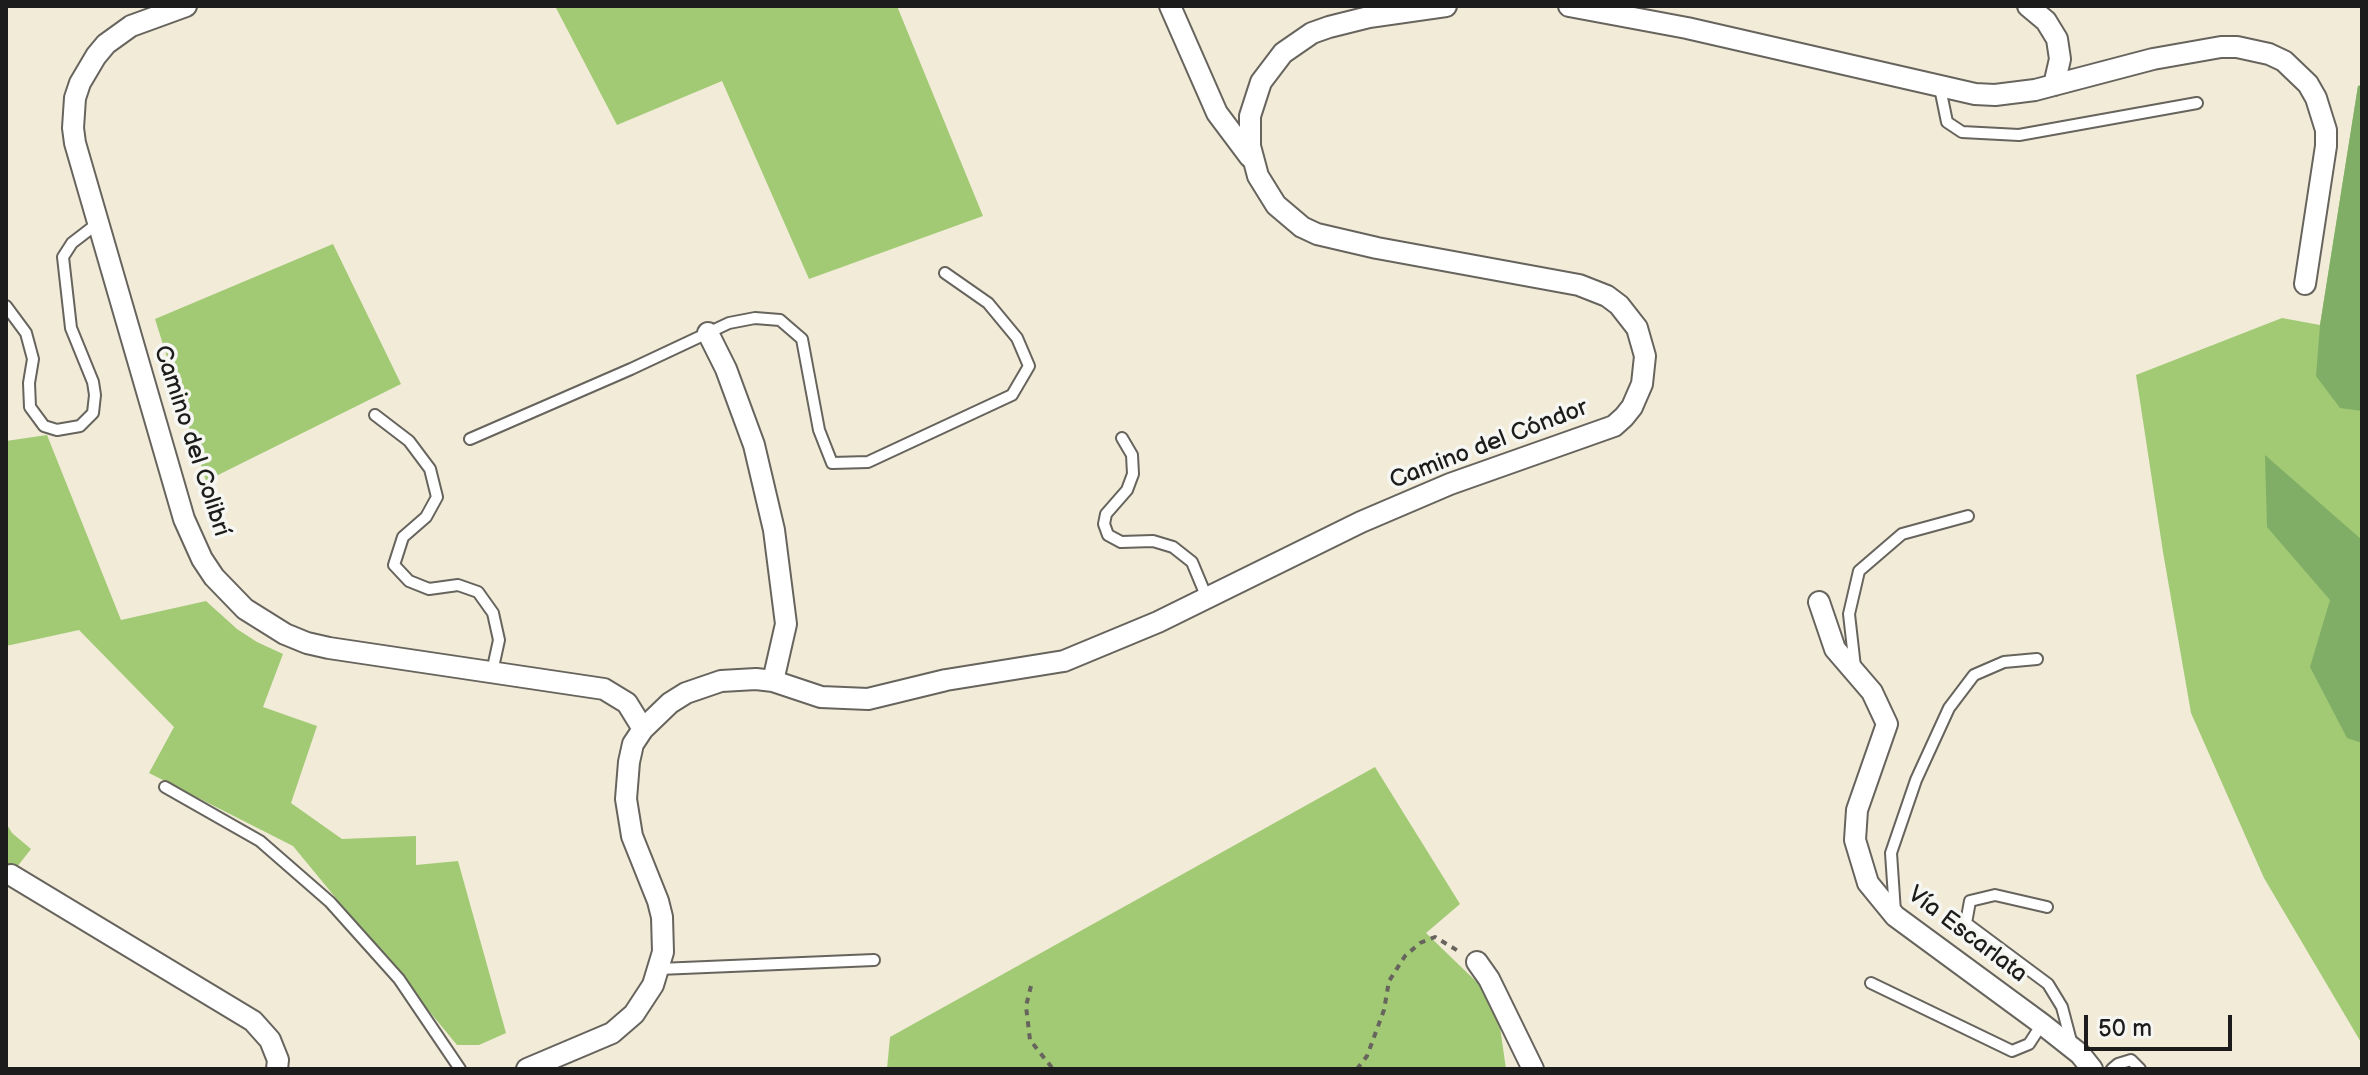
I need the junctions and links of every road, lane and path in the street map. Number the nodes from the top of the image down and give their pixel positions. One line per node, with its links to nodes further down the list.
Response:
1 (186, 6): 10 (street, Camino del Colibrí)
2 (1170, 6): 9 (street)
3 (1446, 6): 9 (street, Camino del Cóndor)
4 (1569, 6): 7 (street)
5 (2028, 6): 6 (street)
6 (2054, 85): 7 (street); 12 (street)
7 (1940, 88): 8 (lane)
8 (2197, 103)
9 (1253, 160): 19 (street, Camino del Cóndor)
10 (98, 223): 13 (lane); 22 (street, Camino del Colibrí)
11 (945, 273): 14 (lane)
12 (2305, 284)
13 (6, 306)
14 (708, 333): 17 (lane); 24 (street)
15 (375, 415): 22 (lane)
16 (1122, 438): 19 (lane)
17 (470, 439)
18 (1968, 516): 23 (lane)
19 (1207, 598): 24 (street, Camino del Cóndor)
20 (1819, 602): 23 (street, Vía Escarlata)
21 (2037, 659): 29 (lane)
22 (492, 672): 25 (street, Camino del Colibrí)
23 (1856, 673): 29 (street, Vía Escarlata)
24 (773, 681): 25 (street, Camino del Cóndor)
25 (643, 729): 32 (street, Camino del Cóndor)
26 (165, 787): 38 (lane)
27 (11, 875): 37 (street)
28 (2047, 907): 36 (lane)
29 (1895, 916): 35 (street, Vía Escarlata)
30 (874, 960): 32 (lane)
31 (1477, 962): 41 (path); 42 (street)
32 (659, 969): 39 (street, Camino del Cóndor)
33 (1871, 983): 35 (lane)
34 (1031, 986): 40 (path)
35 (2042, 1024): 36 (street, Vía Escarlata)
36 (2072, 1048): 43 (street, Vía Escarlata)
37 (277, 1069)
38 (460, 1069)
39 (527, 1069)
40 (1053, 1069)
41 (1357, 1069)
42 (1533, 1069)
43 (2092, 1069)
44 (2112, 1069): 45 (lane)
45 (2140, 1069)

